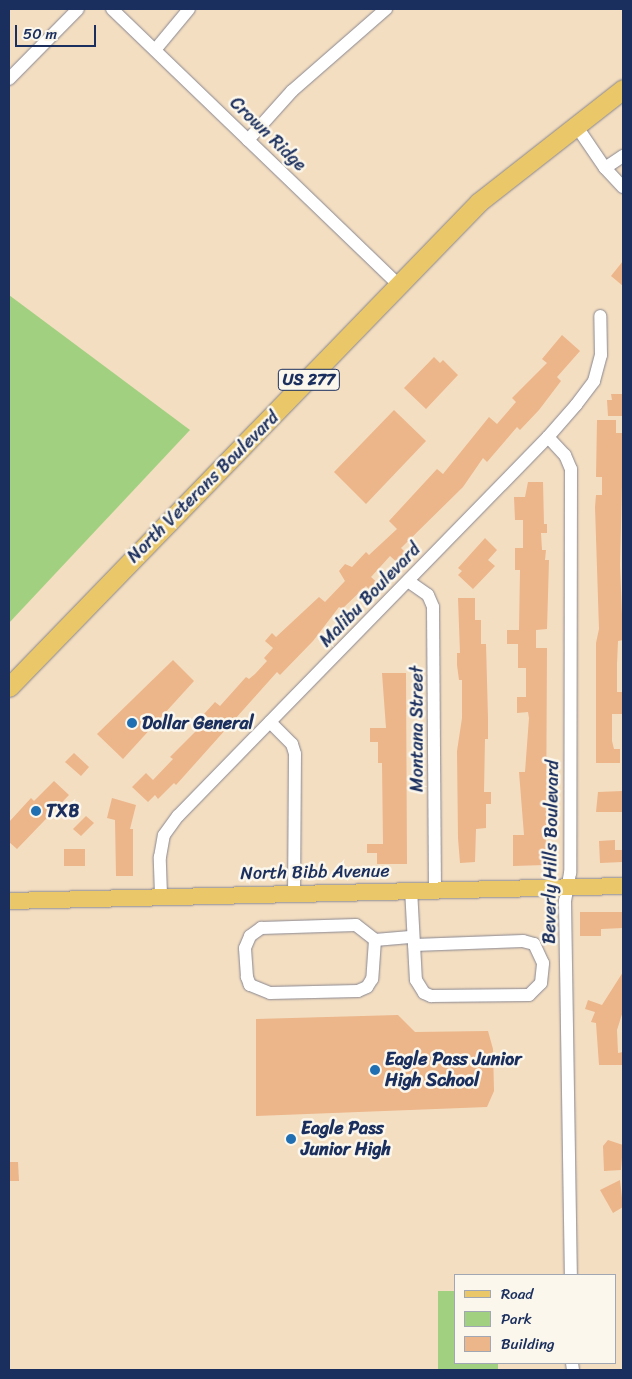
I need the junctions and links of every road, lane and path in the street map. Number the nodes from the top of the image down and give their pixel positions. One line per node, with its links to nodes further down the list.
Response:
1 (78, 9): 6 (street)
2 (112, 9): 5 (street, Crown Ridge)
3 (189, 9): 5 (street)
4 (386, 9): 9 (street)
5 (155, 50): 9 (street, Crown Ridge)
6 (9, 79)
7 (623, 89): 8 (highway, North Veterans Boulevard / US 277)
8 (575, 124): 11 (street); 13 (highway, North Veterans Boulevard / US 277)
9 (248, 140): 13 (street, Crown Ridge)
10 (623, 156): 11 (street)
11 (605, 168): 12 (street)
12 (623, 187)
13 (399, 285): 17 (highway, North Veterans Boulevard / US 277)
14 (600, 316): 15 (street, Malibu Boulevard)
15 (548, 437): 16 (street, Malibu Boulevard); 20 (street, Beverly Hills Boulevard)
16 (408, 581): 18 (street, Malibu Boulevard); 22 (street, Montana Street)
17 (9, 687)
18 (270, 722): 23 (street); 24 (street, Malibu Boulevard)
19 (623, 886): 20 (main road, North Bibb Avenue)
20 (567, 887): 22 (main road, North Bibb Avenue); 28 (street, Beverly Hills Boulevard)
21 (411, 889): 22 (main road, North Bibb Avenue); 23 (main road, North Bibb Avenue); 27 (street)
22 (435, 889)
23 (294, 892): 24 (main road, North Bibb Avenue)
24 (161, 895): 25 (main road, North Bibb Avenue)
25 (9, 901)
26 (375, 940): 26 (street); 27 (street)
27 (414, 941): 27 (street)
28 (571, 1274)

